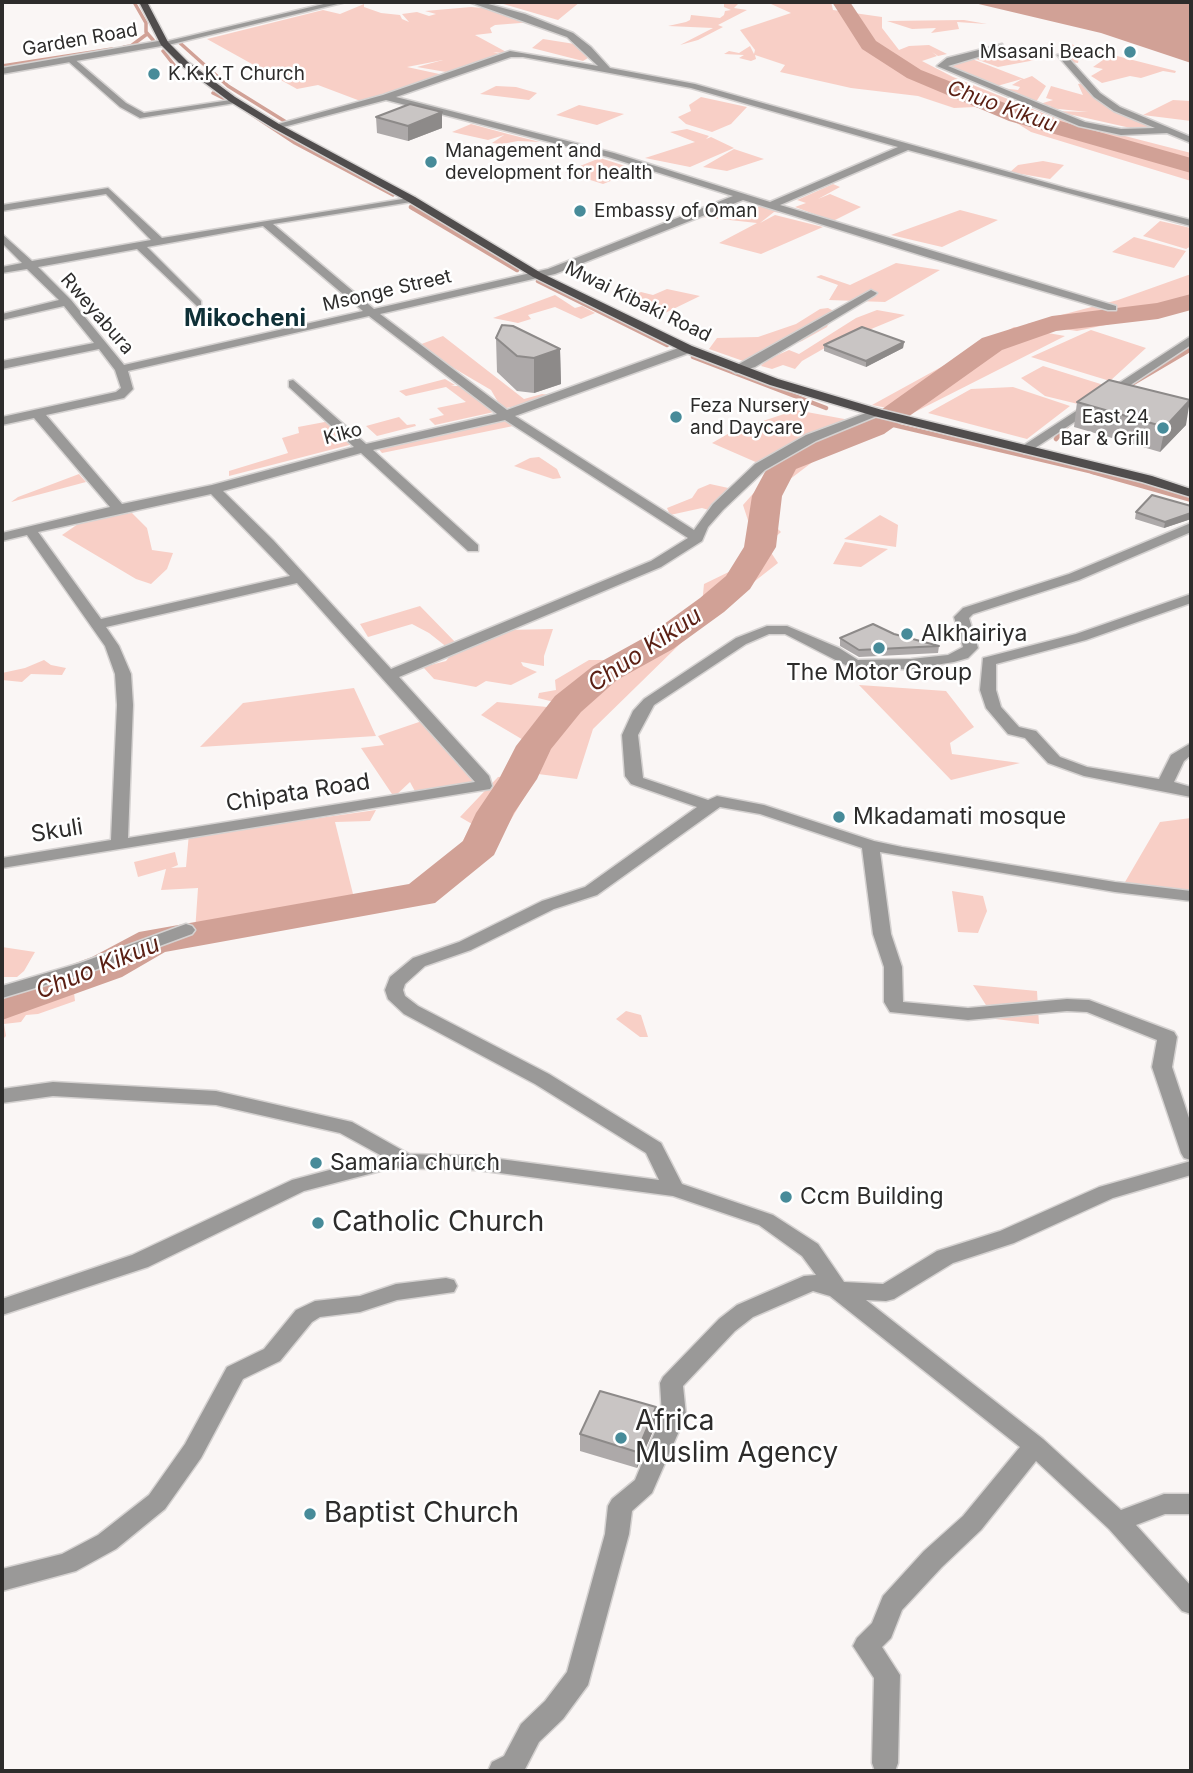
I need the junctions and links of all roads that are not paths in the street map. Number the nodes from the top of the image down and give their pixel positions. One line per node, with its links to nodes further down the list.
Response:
1 (144, 2): 4 (main road, Mwai Kibaki Road)
2 (342, 2): 4 (street, Garden Road)
3 (473, 2): 8 (street)
4 (164, 43): 7 (street, Garden Road); 11 (main road, Mwai Kibaki Road)
5 (1002, 47): 13 (street)
6 (1061, 55): 13 (street)
7 (72, 60): 9 (street, Garden Road); 11 (street)
8 (607, 70): 10 (street); 15 (street)
9 (2, 71)
10 (386, 97): 12 (street); 16 (street)
11 (237, 102): 12 (main road, Mwai Kibaki Road)
12 (275, 126): 17 (main road, Mwai Kibaki Road)
13 (1166, 131): 14 (street)
14 (1191, 140)
15 (908, 146): 18 (street); 21 (street)
16 (741, 197): 18 (street); 27 (street, Msonge Street)
17 (411, 199): 20 (street); 27 (main road, Mwai Kibaki Road)
18 (771, 205): 31 (street)
19 (2, 208): 23 (street)
20 (265, 222): 23 (street); 32 (street)
21 (1191, 223)
22 (2, 237): 25 (street, Rweyabura)
23 (160, 242): 24 (street)
24 (140, 246): 25 (street); 30 (street)
25 (27, 265): 26 (street); 29 (street, Rweyabura)
26 (2, 270)
27 (537, 275): 32 (street, Msonge Street); 36 (main road, Mwai Kibaki Road)
28 (871, 293): 39 (street)
29 (67, 302): 33 (street); 35 (street, Rweyabura)
30 (197, 303)
31 (1112, 308)
32 (372, 313): 38 (street, Msonge Street); 43 (street)
33 (2, 317)
34 (1191, 340): 46 (street)
35 (100, 345): 37 (street); 38 (street, Rweyabura)
36 (688, 349): 39 (main road, Mwai Kibaki Road); 43 (street, Kiko)
37 (2, 365)
38 (121, 369): 41 (street, Rweyabura)
39 (736, 369): 42 (main road, Mwai Kibaki Road)
40 (293, 384): 45 (street)
41 (37, 413): 44 (street, Rweyabura); 49 (street)
42 (881, 414): 46 (main road, Mwai Kibaki Road); 53 (street)
43 (507, 416): 45 (street, Kiko); 53 (street)
44 (2, 421)
45 (364, 448): 47 (street, Kiko); 54 (street)
46 (1024, 449): 48 (main road, Mwai Kibaki Road)
47 (214, 489): 49 (street, Kiko); 55 (street)
48 (1191, 493)
49 (120, 510): 51 (street, Kiko)
50 (1191, 527): 62 (street)
51 (31, 531): 52 (street, Kiko); 57 (street)
52 (2, 537)
53 (696, 538): 58 (street)
54 (473, 548)
55 (299, 579): 57 (street); 58 (street)
56 (1191, 598): 60 (street)
57 (96, 625): 63 (street)
58 (388, 676): 63 (street, Chipata Road)
59 (1191, 748): 60 (street)
60 (1165, 785): 61 (street)
61 (1191, 792)
62 (710, 806): 64 (street); 73 (street)
63 (119, 844): 65 (street, Skuli)
64 (870, 845): 66 (street); 70 (street)
65 (2, 863)
66 (1191, 895)
67 (186, 930): 68 (street)
68 (2, 992)
69 (2, 1096): 71 (street)
70 (1191, 1153)
71 (408, 1163): 73 (street); 76 (street)
72 (1191, 1168): 75 (street)
73 (674, 1189): 75 (street)
74 (446, 1286): 80 (street)
75 (838, 1290): 77 (street); 83 (street)
76 (2, 1307)
77 (1035, 1446): 79 (street); 82 (street)
78 (1191, 1504): 79 (street)
79 (1118, 1522): 81 (street)
80 (2, 1580)
81 (1191, 1603)
82 (885, 1763)
83 (501, 1771)

